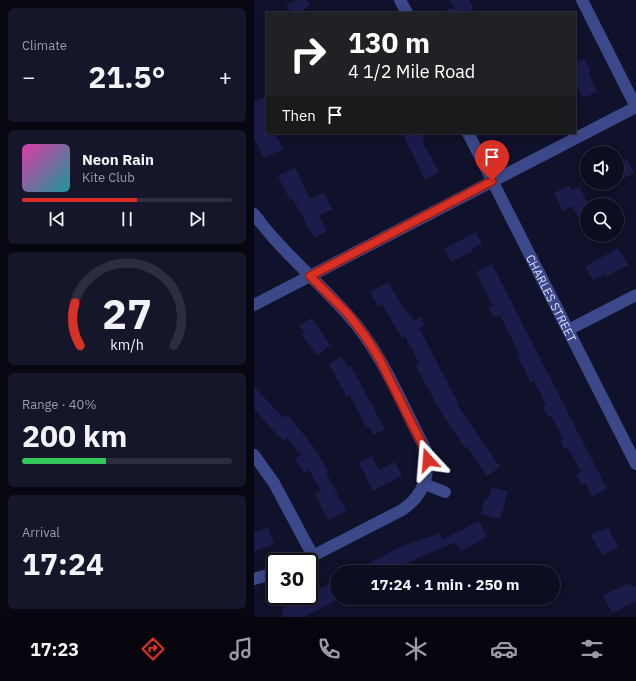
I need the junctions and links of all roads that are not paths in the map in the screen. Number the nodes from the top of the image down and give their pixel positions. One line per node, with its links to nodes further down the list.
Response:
1 (400, 0): 3 (street)
2 (582, 0): 4 (street)
3 (406, 12)
4 (636, 107): 6 (street)
5 (468, 134): 6 (street, CHARLES STREET)
6 (492, 181): 8 (street); 11 (street, CHARLES STREET)
7 (254, 214): 8 (street)
8 (310, 276): 10 (street); 14 (street)
9 (636, 295): 11 (street)
10 (254, 305)
11 (568, 330): 13 (street, CHARLES STREET)
12 (254, 455): 16 (street)
13 (636, 464)
14 (424, 484): 15 (street); 17 (street)
15 (445, 492)
16 (311, 553)
17 (318, 553)
18 (266, 576): 19 (street)
19 (254, 579)

